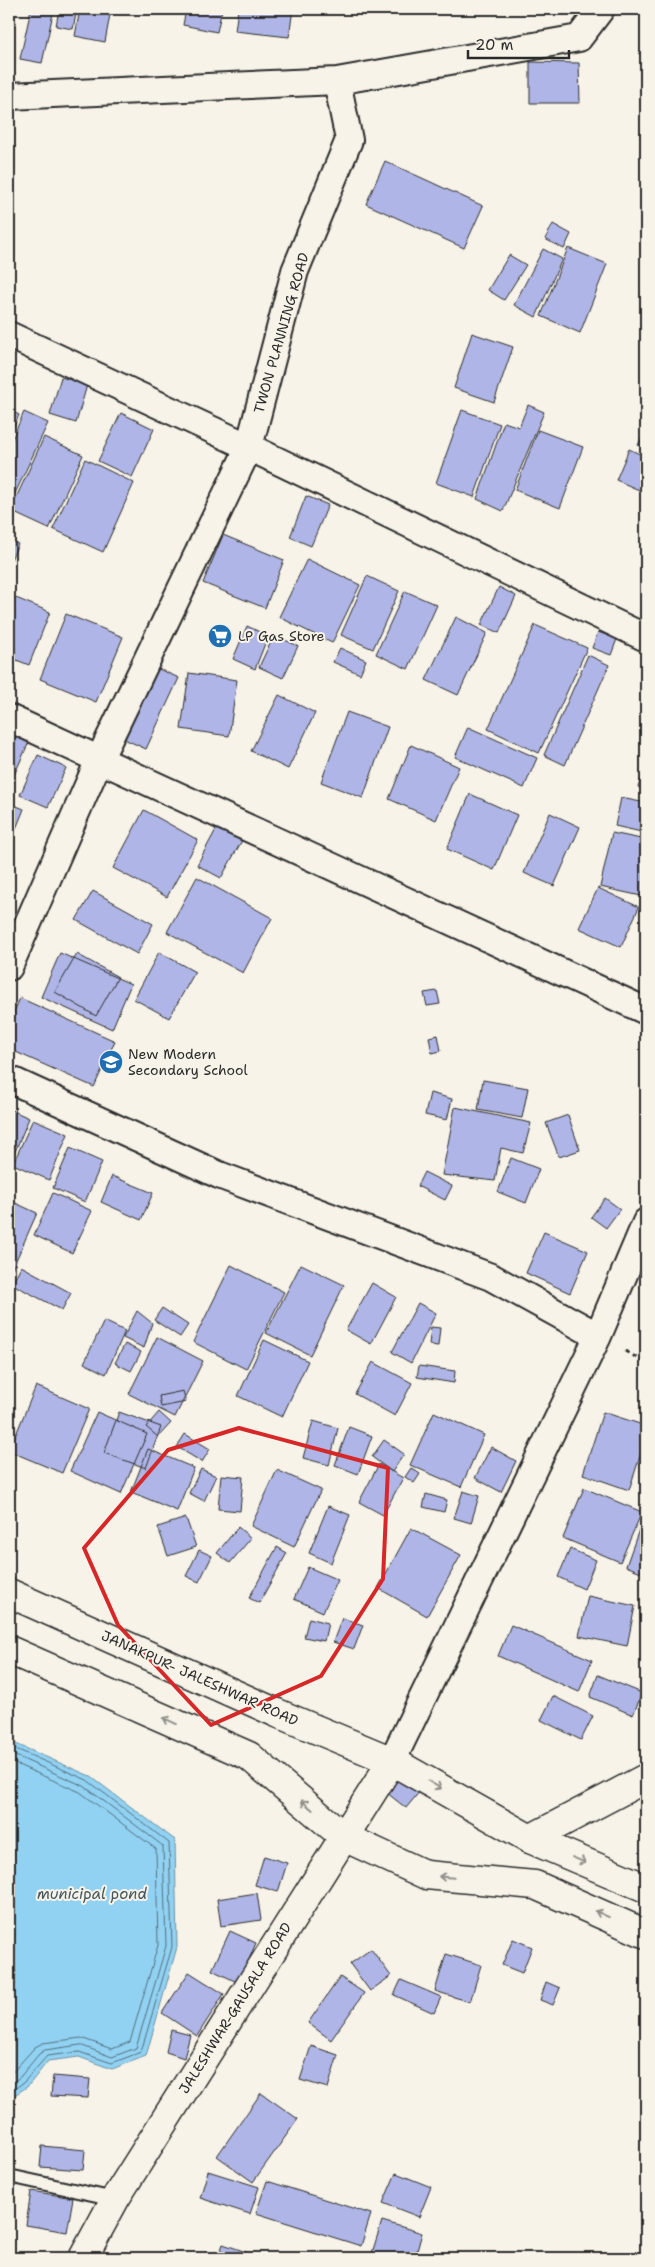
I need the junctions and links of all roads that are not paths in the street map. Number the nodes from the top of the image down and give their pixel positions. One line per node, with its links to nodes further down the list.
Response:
1 (601, 9): 2 (street)
2 (338, 82): 3 (street); 5 (street, TWON PLANNING ROAD)
3 (9, 96)
4 (9, 335): 5 (street)
5 (249, 447): 6 (street); 8 (street, TWON PLANNING ROAD)
6 (646, 638)
7 (9, 718): 8 (street)
8 (99, 760): 9 (street, TWON PLANNING ROAD); 10 (street)
9 (9, 967)
10 (646, 1011)
11 (9, 1080): 13 (street)
12 (646, 1222): 13 (street)
13 (598, 1336): 16 (street)
14 (9, 1593): 16 (main road, JANAKPUR- JALESHWAR ROAD)
15 (9, 1650): 18 (main road, one-way to 15)
16 (392, 1761): 18 (main road, JALESHWAR-GAUSALA ROAD); 19 (main road, JANAKPUR- JALESHWAR ROAD, one-way to 19)
17 (646, 1778): 19 (main road)
18 (344, 1837): 21 (main road, one-way to 18); 23 (main road, JALESHWAR-GAUSALA ROAD)
19 (530, 1840): 20 (main road, JANAKPUR- JALESHWAR ROAD, one-way to 20)
20 (646, 1888)
21 (646, 1934)
22 (9, 2176): 23 (lane)
23 (115, 2199): 24 (main road, JALESHWAR-GAUSALA ROAD)
24 (84, 2258)

